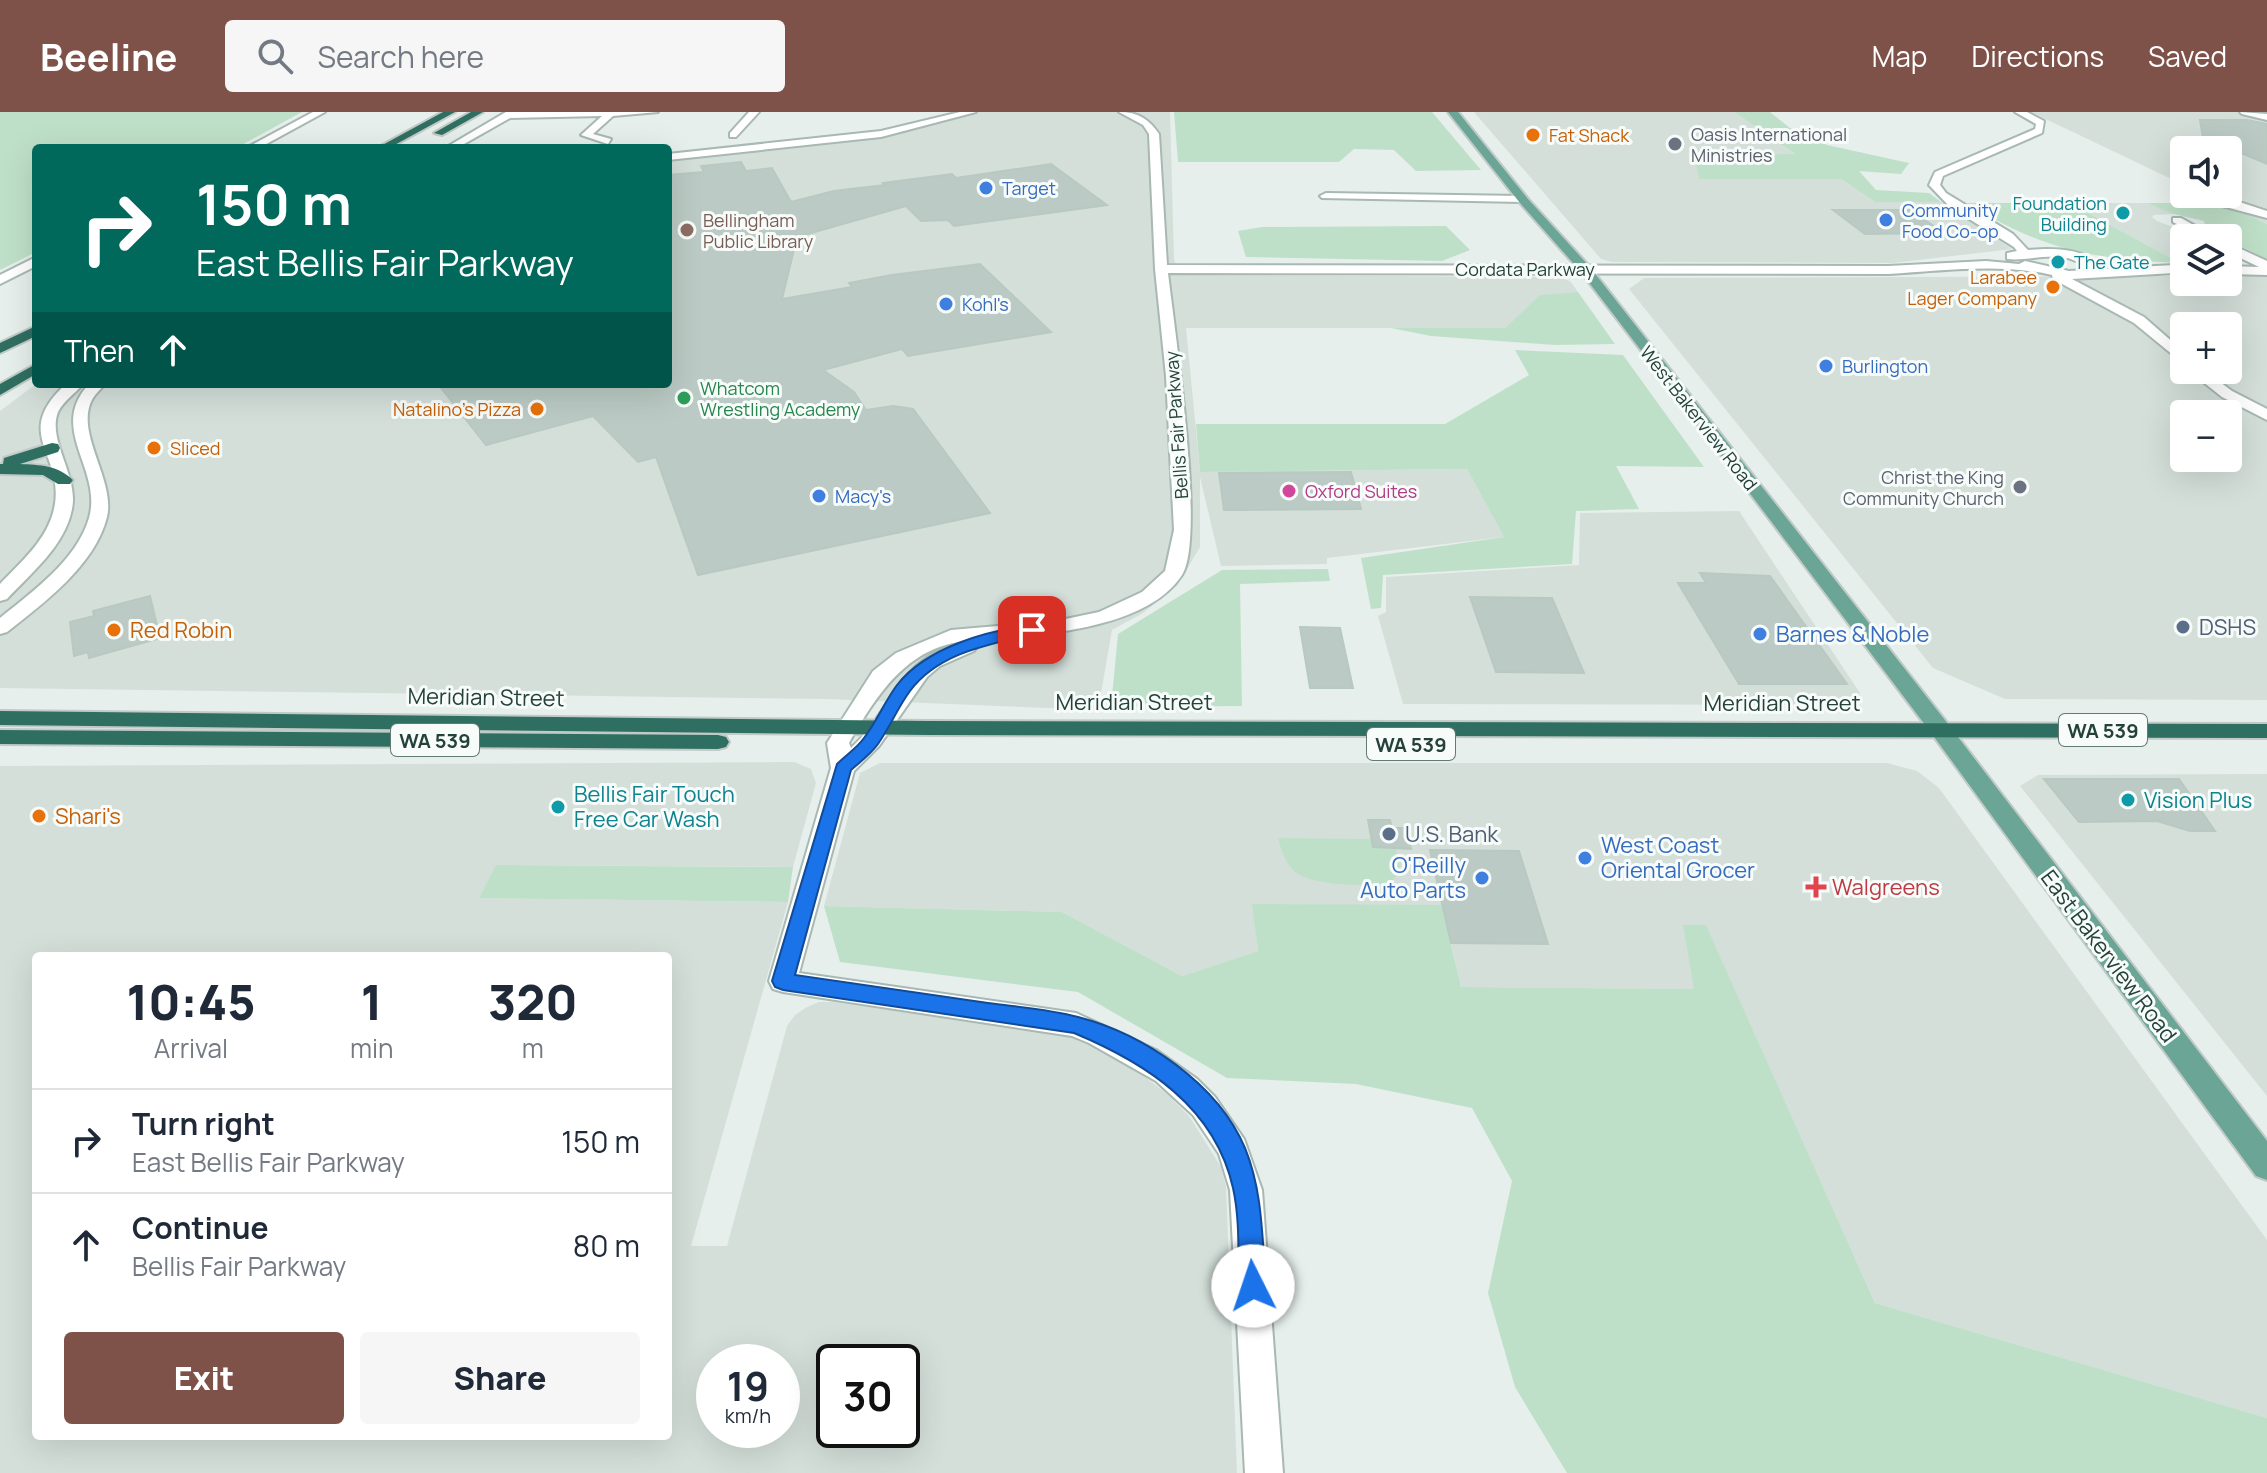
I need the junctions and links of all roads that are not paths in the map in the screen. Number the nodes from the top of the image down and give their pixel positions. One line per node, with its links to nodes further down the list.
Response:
1 (320, 112): 17 (street)
2 (450, 112): 18 (highway)
3 (478, 112): 15 (highway)
4 (653, 112): 12 (street)
5 (754, 112): 14 (street)
6 (971, 112): 20 (street)
7 (1124, 112): 34 (street, Bellis Fair Parkway)
8 (1453, 112): 22 (main road, West Bakerview Road)
9 (2020, 112): 25 (street)
10 (2245, 112): 13 (street)
11 (511, 113): 12 (street); 19 (street)
12 (609, 115): 16 (street)
13 (2267, 117)
14 (733, 135)
15 (426, 141)
16 (608, 141)
17 (259, 144)
18 (390, 144)
19 (457, 144)
20 (672, 157)
21 (1326, 196): 22 (street)
22 (1522, 199): 35 (main road, West Bakerview Road)
23 (2241, 208): 24 (street)
24 (2267, 215)
25 (1979, 219): 28 (street); 29 (street)
26 (2177, 220): 27 (street)
27 (2185, 224)
28 (2052, 253): 29 (street, Cordata Parkway); 31 (street)
29 (2022, 254): 38 (street, Cordata Parkway); 40 (street)
30 (2242, 255): 37 (street)
31 (2068, 256): 33 (street); 41 (street)
32 (32, 263): 42 (street)
33 (2170, 268)
34 (1161, 269): 35 (street, Cordata Parkway); 63 (street, Bellis Fair Parkway)
35 (1585, 269): 38 (street, Cordata Parkway); 70 (main road, West Bakerview Road)
36 (2170, 269): 41 (street)
37 (2267, 269): 39 (street)
38 (1888, 270): 40 (street, Cordata Parkway)
39 (2242, 270)
40 (2043, 271): 41 (street, Cordata Parkway); 43 (street)
41 (2089, 272): 43 (street)
42 (0, 280)
43 (2129, 314): 47 (street)
44 (32, 320): 46 (highway)
45 (32, 332): 48 (highway)
46 (0, 334)
47 (2170, 348)
48 (0, 349)
49 (32, 355): 51 (highway)
50 (32, 370): 55 (highway)
51 (0, 373)
52 (2214, 384): 56 (street)
53 (71, 388): 58 (street)
54 (94, 388): 57 (street)
55 (0, 390)
56 (2267, 415)
57 (83, 436): 58 (street); 62 (street)
58 (50, 443): 59 (highway); 60 (street)
59 (0, 468): 60 (highway)
60 (64, 480): 61 (street)
61 (0, 595)
62 (0, 628)
63 (1007, 633): 68 (street, Bellis Fair Parkway); 73 (street, Bellis Fair Parkway)
64 (0, 718): 65 (highway, Meridian Street / WA 539)
65 (459, 723): 71 (highway); 73 (highway, Meridian Street / WA 539)
66 (1384, 728): 68 (highway, Meridian Street / WA 539); 70 (highway, Meridian Street / WA 539); 72 (highway)
67 (2267, 731): 70 (highway, Meridian Street / WA 539)
68 (874, 735): 72 (highway, Meridian Street / WA 539); 73 (street, Bellis Fair Parkway); 73 (highway, Meridian Street / WA 539)
69 (0, 737): 71 (highway, Meridian Street / WA 539)
70 (1946, 737): 72 (highway, Meridian Street / WA 539); 74 (highway, Meridian Street / WA 539); 75 (main road, East Bakerview Road)
71 (272, 739): 73 (highway, Meridian Street / WA 539)
72 (1163, 744)
73 (843, 746): 76 (street)
74 (2267, 747)
75 (2267, 1166)
76 (1264, 1473)

